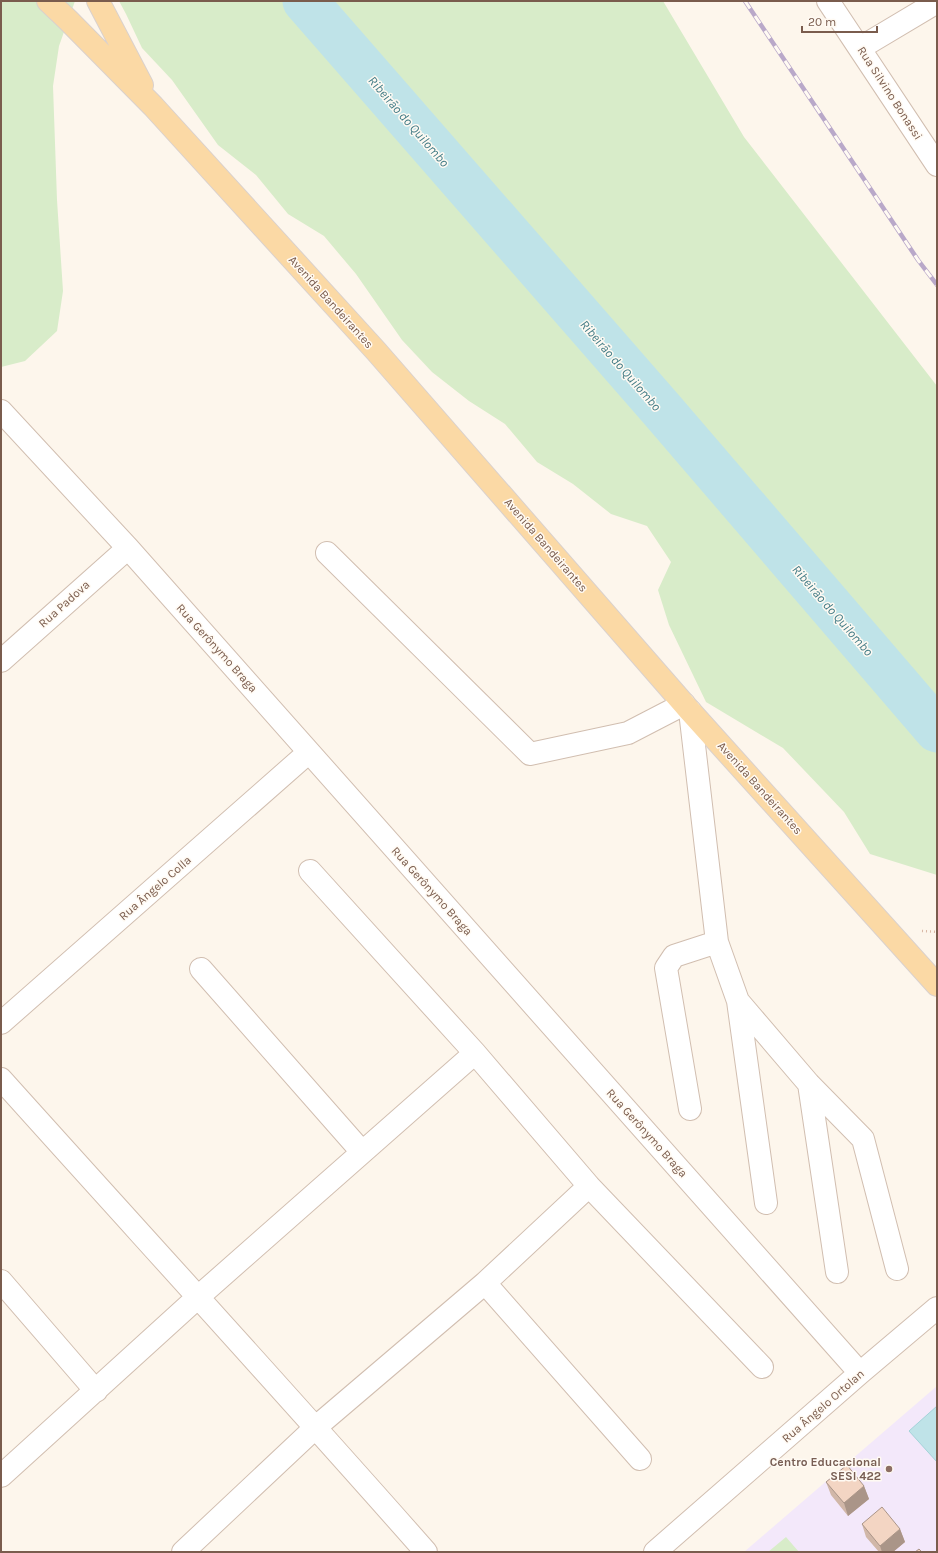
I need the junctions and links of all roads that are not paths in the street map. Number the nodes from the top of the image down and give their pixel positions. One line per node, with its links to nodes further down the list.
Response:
1 (48, 1): 6 (main road, Avenida Bandeirantes)
2 (98, 1): 6 (main road, Avenida Bandeirantes)
3 (828, 1): 5 (street, Rua Silvino Bonassi)
4 (937, 2): 5 (street)
5 (860, 48): 7 (street, Rua Silvino Bonassi)
6 (153, 106): 12 (main road, Avenida Bandeirantes)
7 (937, 165)
8 (1, 411): 9 (street, Rua Gerônymo Braga)
9 (128, 548): 11 (street, Rua Padova); 13 (street, Rua Gerônymo Braga)
10 (327, 553): 12 (street)
11 (1, 661)
12 (687, 707): 15 (street); 17 (main road, Avenida Bandeirantes)
13 (309, 752): 19 (street, Rua Ângelo Colla); 34 (street, Rua Gerônymo Braga)
14 (310, 871): 20 (street)
15 (717, 942): 18 (street); 23 (street)
16 (202, 969): 24 (street)
17 (937, 985)
18 (738, 1001): 22 (street); 26 (street)
19 (1, 1023)
20 (475, 1053): 24 (street); 25 (street)
21 (1, 1080): 31 (street)
22 (809, 1084): 27 (street); 28 (street)
23 (690, 1109)
24 (362, 1152): 31 (street)
25 (590, 1186): 30 (street); 33 (street)
26 (766, 1203)
27 (897, 1269)
28 (837, 1272)
29 (1, 1281): 35 (street)
30 (485, 1283): 36 (street); 37 (street)
31 (197, 1298): 35 (street); 36 (street)
32 (937, 1308): 34 (street, Rua Ângelo Ortolan)
33 (762, 1367)
34 (860, 1373): 41 (street, Rua Ângelo Ortolan)
35 (96, 1391): 38 (street)
36 (316, 1427): 39 (street); 40 (street)
37 (640, 1459)
38 (1, 1476)
39 (184, 1552)
40 (426, 1552)
41 (655, 1552)

